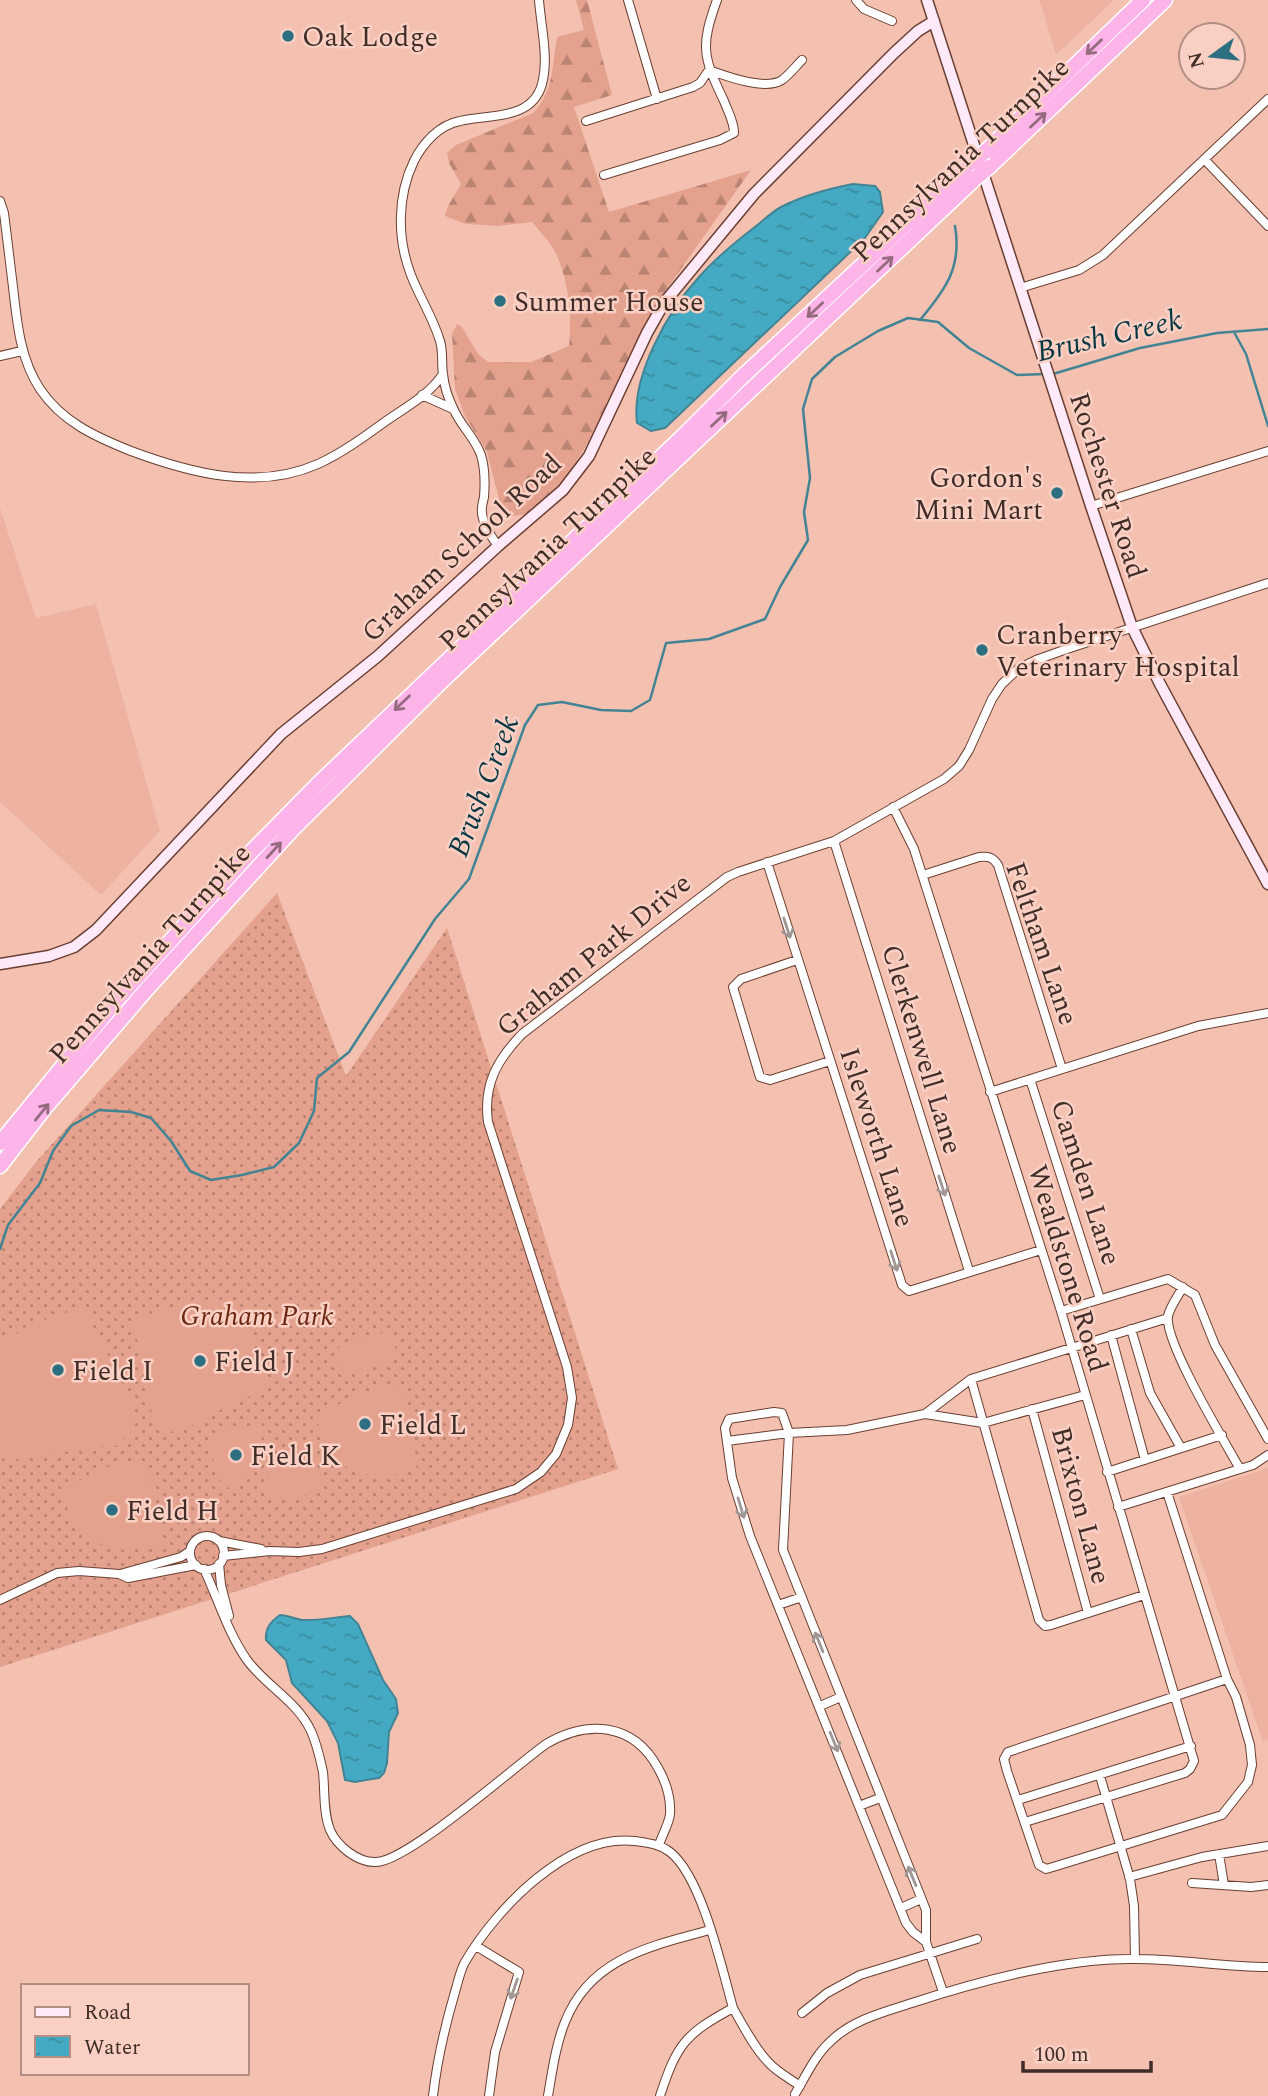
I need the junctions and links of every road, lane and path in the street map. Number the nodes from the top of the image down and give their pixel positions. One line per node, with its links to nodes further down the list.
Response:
1 (539, 0): 23 (street)
2 (628, 0): 12 (street)
3 (717, 0): 11 (street)
4 (856, 0): 8 (street)
5 (927, 0): 9 (street, Rochester Road)
6 (1143, 0): 16 (highway, Pennsylvania Turnpike, one-way to 16, bridge)
7 (1164, 0): 16 (highway, Pennsylvania Turnpike, one-way to 7, bridge)
8 (892, 21)
9 (934, 21): 20 (street, Rochester Road); 28 (street, Graham School Road)
10 (802, 60): 11 (street)
11 (709, 70): 12 (street); 17 (street)
12 (657, 99): 14 (street)
13 (1268, 100): 15 (street)
14 (586, 121)
15 (1205, 160): 19 (street); 20 (street)
16 (975, 170): 43 (highway, Pennsylvania Turnpike, one-way to 43); 44 (highway, Pennsylvania Turnpike, one-way to 16)
17 (604, 176)
18 (0, 201): 21 (street)
19 (1268, 226)
20 (1020, 288): 27 (street, Rochester Road)
21 (22, 351): 22 (street); 24 (street)
22 (0, 356)
23 (443, 374): 24 (street); 25 (street)
24 (422, 395): 25 (street)
25 (453, 409): 28 (street)
26 (1268, 451): 27 (street)
27 (1091, 506): 30 (street, Rochester Road)
28 (498, 546): 37 (street, Graham School Road)
29 (1268, 583): 30 (street, Graham Park Drive)
30 (1132, 627): 31 (street, Graham Park Drive); 35 (street, Rochester Road)
31 (893, 807): 32 (street, Graham Park Drive); 34 (street, Wealdstone Road)
32 (834, 841): 33 (street, Graham Park Drive); 46 (street, Clerkenwell Lane, one-way to 46)
33 (767, 862): 36 (street, Isleworth Lane, one-way to 36); 72 (street, Graham Park Drive)
34 (923, 876): 40 (street, Feltham Lane); 42 (street, Wealdstone Road)
35 (1268, 884)
36 (797, 960): 39 (street, Isleworth Lane); 39 (street)
37 (0, 964)
38 (1268, 1013): 40 (street)
39 (830, 1061): 46 (street, Isleworth Lane, one-way to 46)
40 (1062, 1069): 41 (street)
41 (1030, 1079): 42 (street); 48 (street, Camden Lane)
42 (990, 1092): 45 (street, Wealdstone Road)
43 (0, 1143)
44 (0, 1166)
45 (1041, 1250): 46 (street, Isleworth Lane); 49 (street, Wealdstone Road)
46 (969, 1271)
47 (1183, 1287): 48 (street); 50 (street); 61 (street)
48 (1100, 1299): 49 (street)
49 (1061, 1311): 53 (street, Wealdstone Road)
50 (1168, 1318): 51 (street); 60 (street)
51 (1131, 1329): 52 (street); 63 (street)
52 (1111, 1335): 53 (street); 65 (street)
53 (1072, 1348): 54 (street); 55 (street, Wealdstone Road)
54 (971, 1379): 57 (street); 58 (street)
55 (1085, 1395): 56 (street); 67 (street, Wealdstone Road)
56 (1032, 1409): 58 (street); 80 (street, Brixton Lane)
57 (925, 1414): 58 (street); 59 (street)
58 (983, 1423): 80 (street)
59 (789, 1433): 62 (street); 62 (street); 77 (street)
60 (1222, 1436): 63 (street); 66 (street)
61 (1268, 1438)
62 (727, 1441): 79 (street, one-way to 79)
63 (1181, 1448): 65 (street)
64 (1268, 1455): 66 (street)
65 (1146, 1460): 67 (street)
66 (1240, 1469): 68 (street)
67 (1107, 1472): 69 (street, Wealdstone Road)
68 (1167, 1492): 69 (street); 82 (street)
69 (1118, 1507): 76 (street, Wealdstone Road)
70 (219, 1541): 71 (street, Graham Park Drive); 72 (street, Graham Park Drive); 73 (street)
71 (190, 1551): 74 (street); 75 (street, Graham Park Drive)
72 (270, 1551): 73 (street, Graham Park Drive)
73 (221, 1560): 74 (street, Graham Park Drive); 81 (street)
74 (200, 1567): 75 (street, Graham Park Drive); 81 (street)
75 (119, 1574): 78 (street, Graham Park Drive)
76 (1144, 1595): 80 (street); 83 (street, Wealdstone Road)
77 (802, 1597): 79 (street); 84 (street, one-way to 77)
78 (0, 1600)
79 (778, 1605): 85 (street)
80 (1088, 1613)
81 (234, 1636): 93 (street)
82 (1227, 1679): 83 (street); 95 (street)
83 (1175, 1696): 86 (street, Wealdstone Road); 90 (street)
84 (841, 1697): 85 (street); 89 (street)
85 (820, 1706): 91 (street, one-way to 91)
86 (1191, 1746): 87 (street); 88 (street)
87 (1100, 1776): 88 (street); 90 (street)
88 (1105, 1797): 92 (street); 95 (street)
89 (880, 1798): 91 (street); 101 (street, one-way to 89)
90 (1018, 1800): 92 (street)
91 (859, 1806): 102 (street)
92 (1025, 1822): 95 (street)
93 (659, 1845): 103 (street); 106 (street)
94 (1268, 1846): 96 (street)
95 (1119, 1847): 97 (street)
96 (1219, 1854): 97 (street); 99 (street)
97 (1129, 1877): 108 (street)
98 (1192, 1883): 99 (street)
99 (1224, 1885): 100 (street)
100 (1268, 1885)
101 (921, 1899): 102 (street); 105 (street)
102 (901, 1908): 105 (street)
103 (710, 1930): 111 (street); 115 (street)
104 (977, 1939): 107 (street)
105 (926, 1942): 107 (street)
106 (476, 1946): 113 (street); 114 (street, one-way to 114)
107 (930, 1954): 110 (street); 112 (street)
108 (1135, 1959): 109 (street); 110 (street)
109 (1268, 1968)
110 (943, 1992): 111 (street)
111 (733, 2008): 116 (street)
112 (802, 2013)
113 (433, 2096)
114 (489, 2096)
115 (548, 2096)
116 (660, 2096)

